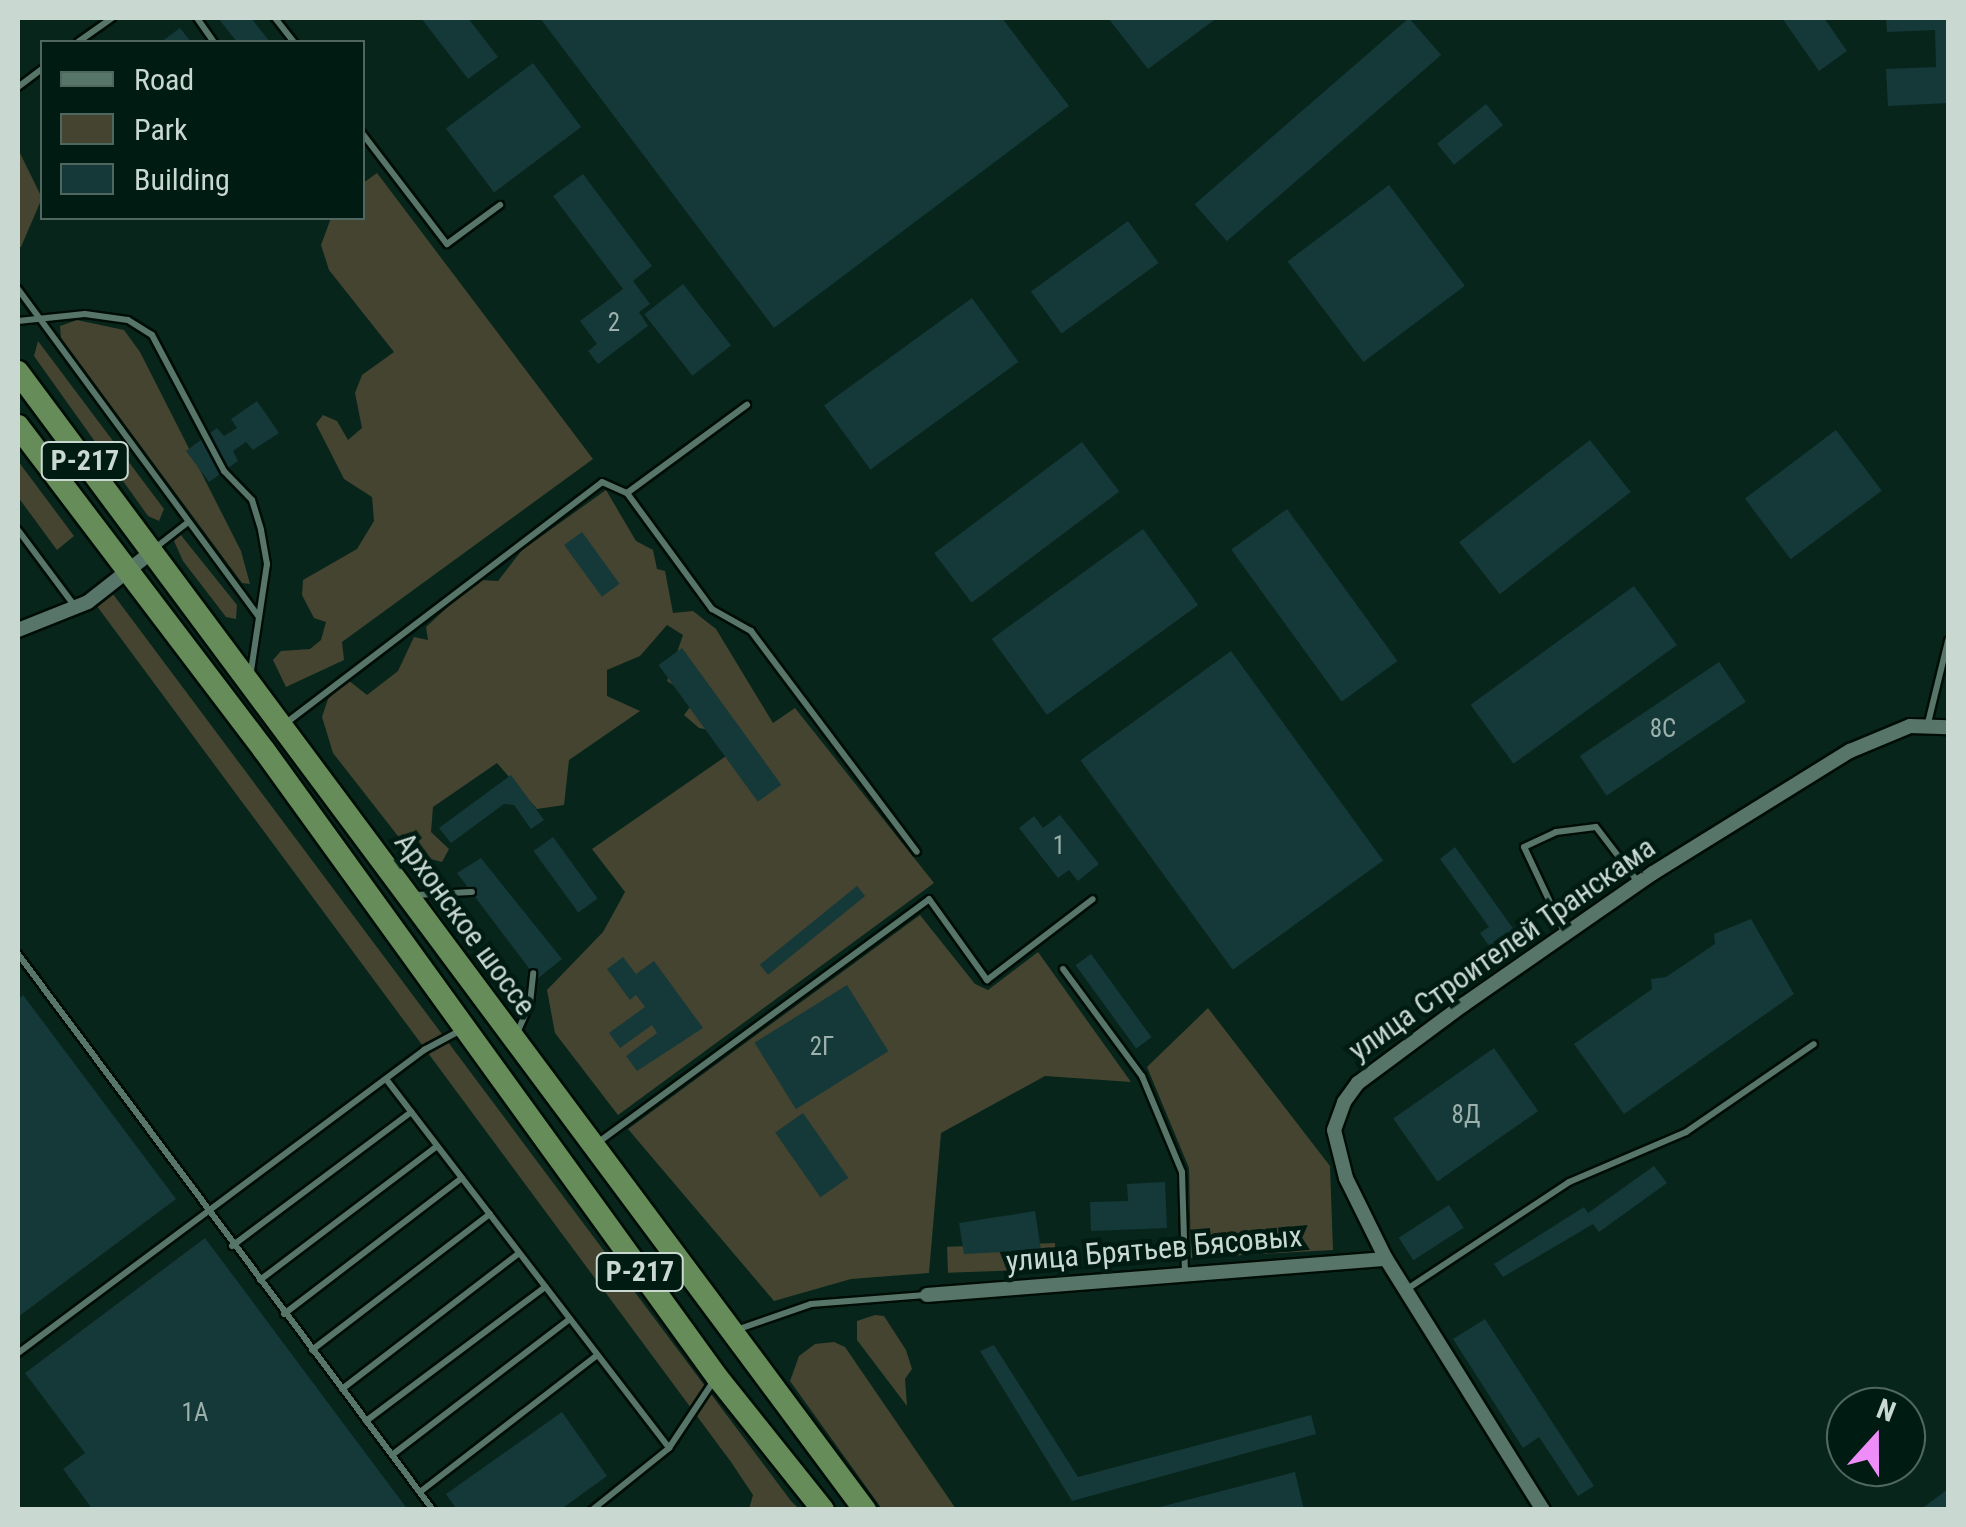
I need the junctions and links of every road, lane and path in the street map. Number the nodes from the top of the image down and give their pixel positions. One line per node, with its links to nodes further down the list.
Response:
1 (112, 18): 4 (lane)
2 (198, 18): 5 (lane)
3 (274, 18): 6 (lane)
4 (81, 40)
5 (213, 40)
6 (292, 40)
7 (40, 71): 8 (lane)
8 (18, 88)
9 (365, 138): 10 (lane)
10 (500, 205)
11 (18, 289): 12 (lane)
12 (36, 318): 13 (lane); 18 (lane); 23 (lane)
13 (18, 321)
14 (18, 372): 20 (highway, Архонское шоссе / Р-217)
15 (747, 405): 17 (lane)
16 (18, 426): 21 (highway, Архонское шоссе / Р-217)
17 (628, 492): 27 (lane); 30 (lane)
18 (186, 524): 20 (lane); 23 (lane)
19 (18, 530): 22 (lane)
20 (152, 551): 21 (street); 26 (highway, Архонское шоссе / Р-217)
21 (126, 570): 22 (street); 39 (highway, Архонское шоссе / Р-217)
22 (74, 606): 24 (street)
23 (260, 618): 26 (lane)
24 (18, 630)
25 (1948, 640): 28 (lane)
26 (250, 678): 27 (highway, Архонское шоссе / Р-217)
27 (285, 724): 33 (highway, Архонское шоссе / Р-217)
28 (1927, 727): 29 (street, улица Строителей Транскама); 31 (street, улица Строителей Транскама)
29 (1948, 727)
30 (917, 852)
31 (1639, 883): 35 (street, улица Строителей Транскама); 35 (lane)
32 (472, 892): 33 (lane)
33 (408, 895): 40 (highway, Архонское шоссе / Р-217)
34 (1093, 898): 45 (lane)
35 (1565, 934): 51 (street, улица Строителей Транскама)
36 (18, 954): 47 (lane)
37 (1063, 969): 52 (lane)
38 (533, 973): 40 (lane)
39 (462, 1030): 42 (lane); 63 (highway, Архонское шоссе / Р-217)
40 (513, 1042): 45 (highway, Архонское шоссе / Р-217)
41 (1814, 1044): 55 (lane)
42 (386, 1079): 43 (lane); 47 (lane)
43 (411, 1112): 44 (lane); 49 (lane)
44 (437, 1146): 46 (lane); 53 (lane)
45 (591, 1148): 59 (highway, Архонское шоссе / Р-217)
46 (462, 1178): 48 (lane); 57 (lane)
47 (208, 1212): 49 (lane); 61 (lane)
48 (490, 1214): 50 (lane); 60 (lane)
49 (232, 1246): 53 (lane)
50 (518, 1254): 54 (lane); 64 (lane)
51 (1386, 1259): 52 (street, улица Брятьев Бясовых); 55 (street, улица Строителей Транскама)
52 (1185, 1275): 56 (street, улица Брятьев Бясовых)
53 (260, 1280): 57 (lane)
54 (545, 1287): 58 (lane); 65 (lane)
55 (1406, 1290): 73 (street, улица Строителей Транскама)
56 (927, 1295): 59 (lane)
57 (284, 1314): 60 (lane)
58 (570, 1319): 62 (lane); 67 (lane)
59 (728, 1331): 72 (highway, Архонское шоссе / Р-217)
60 (311, 1350): 64 (lane)
61 (18, 1353)
62 (597, 1354): 66 (lane); 68 (lane)
63 (717, 1377): 66 (lane); 71 (highway, Архонское шоссе / Р-217)
64 (342, 1389): 65 (lane)
65 (366, 1422): 67 (lane)
66 (669, 1448): 70 (lane)
67 (392, 1455): 68 (lane)
68 (420, 1492): 69 (lane)
69 (433, 1510)
70 (592, 1510)
71 (822, 1510)
72 (866, 1510)
73 (1543, 1510)

